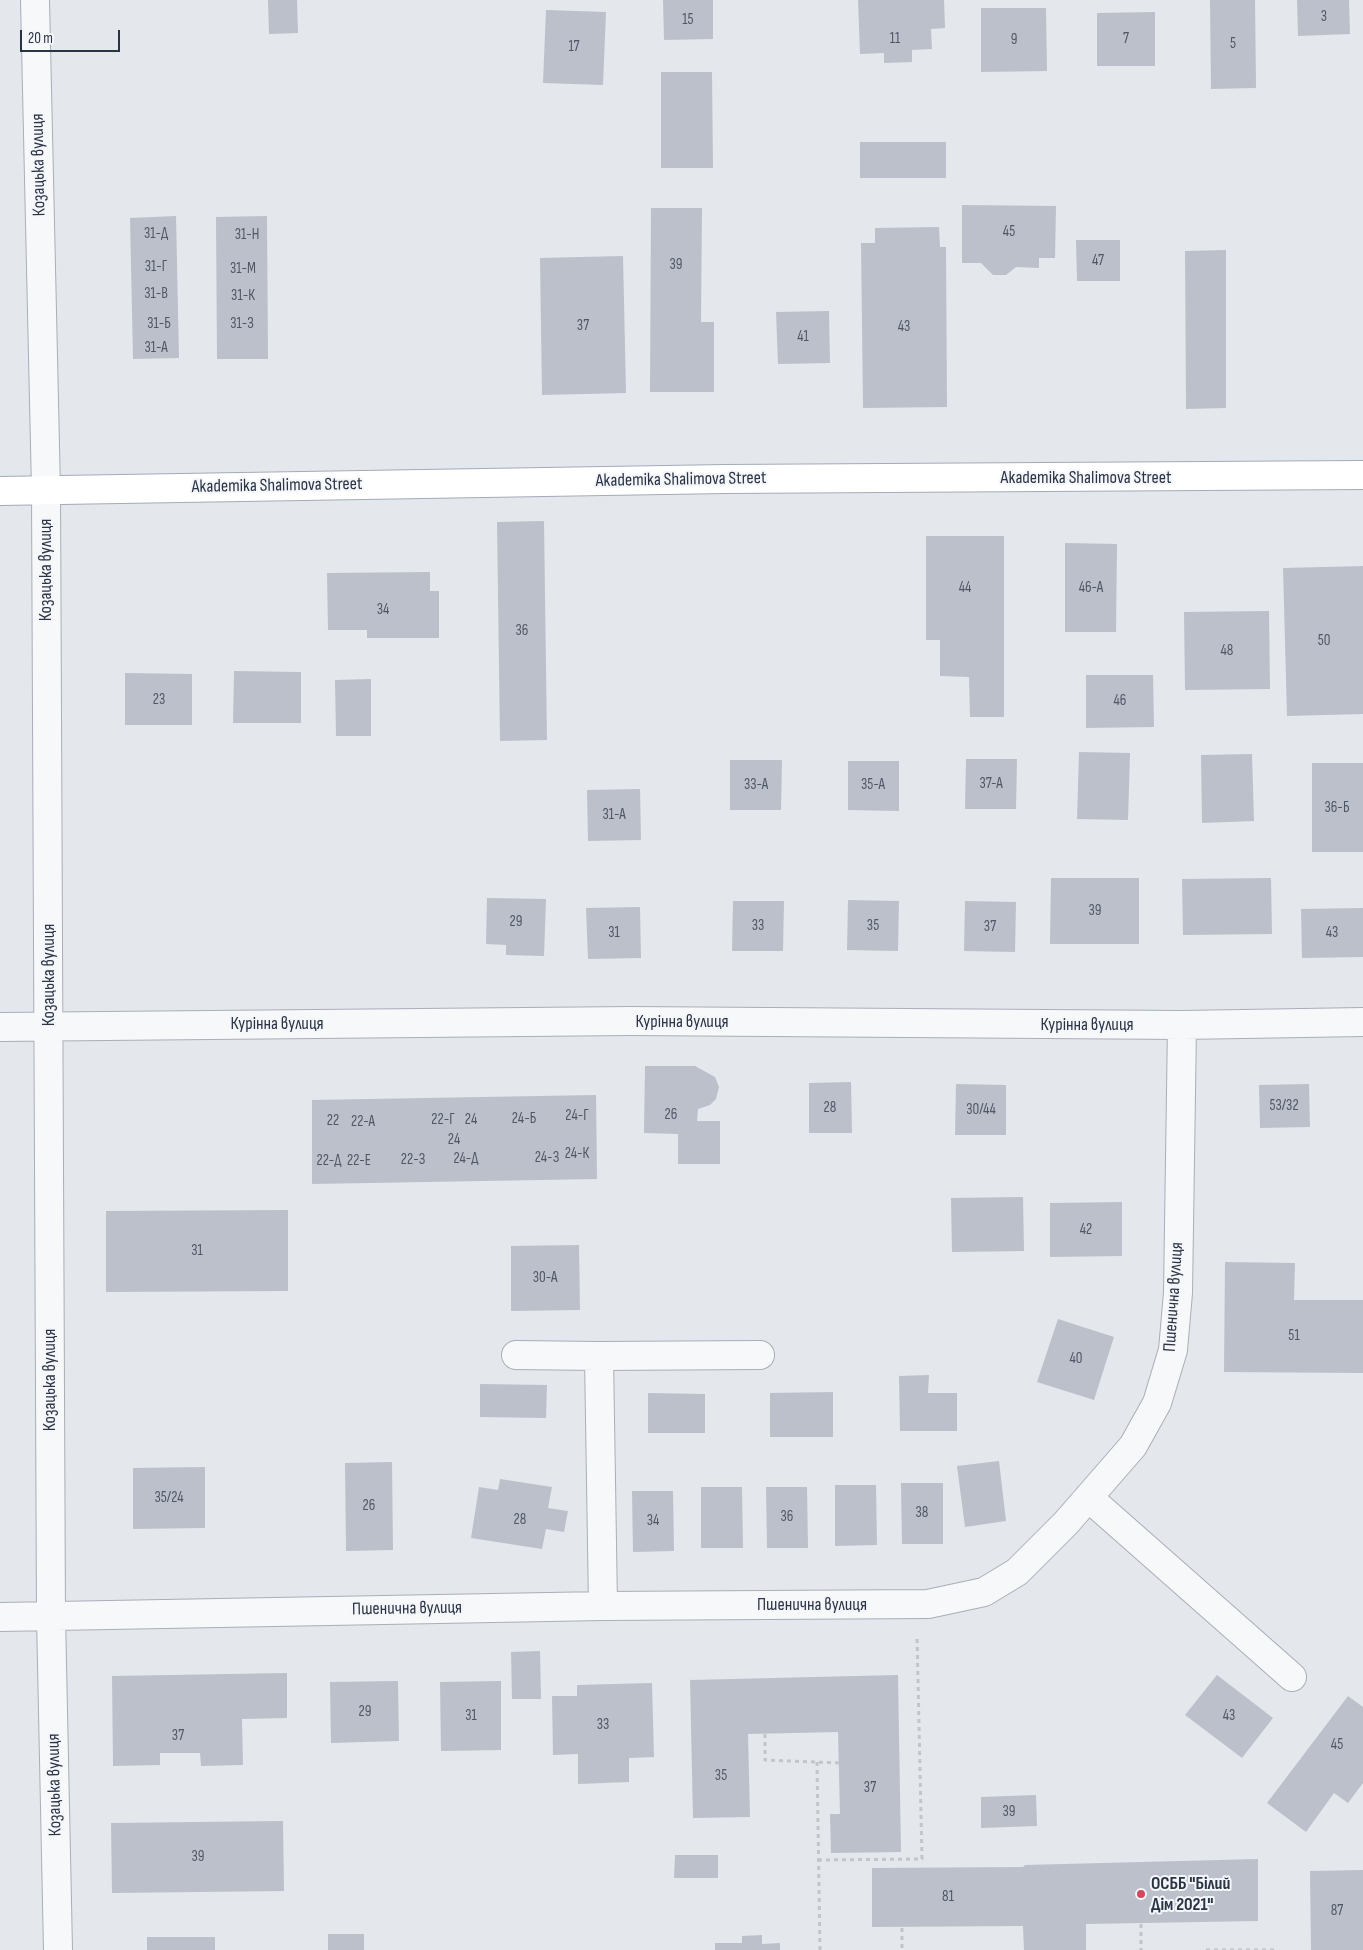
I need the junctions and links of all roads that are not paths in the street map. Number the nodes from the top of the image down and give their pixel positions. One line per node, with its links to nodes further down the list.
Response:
1 (35, 0): 4 (street, Козацька вулиця)
2 (1363, 475): 4 (main road, Akademika Shalimova Street)
3 (0, 490): 4 (main road, Akademika Shalimova Street)
4 (46, 490): 7 (street, Козацька вулиця)
5 (1363, 1022): 6 (street, Курінна вулиця)
6 (1182, 1025): 7 (street, Курінна вулиця); 12 (street, Пшенична вулиця)
7 (49, 1026): 8 (street, Курінна вулиця); 14 (street, Козацька вулиця)
8 (0, 1027)
9 (516, 1355): 11 (street)
10 (760, 1355): 11 (street)
11 (599, 1356): 13 (street)
12 (1089, 1498): 13 (street, Пшенична вулиця); 16 (street)
13 (604, 1606): 14 (street, Пшенична вулиця)
14 (51, 1616): 15 (street, Пшенична вулиця); 17 (street, Козацька вулиця)
15 (0, 1617)
16 (1292, 1677)
17 (58, 1950)

